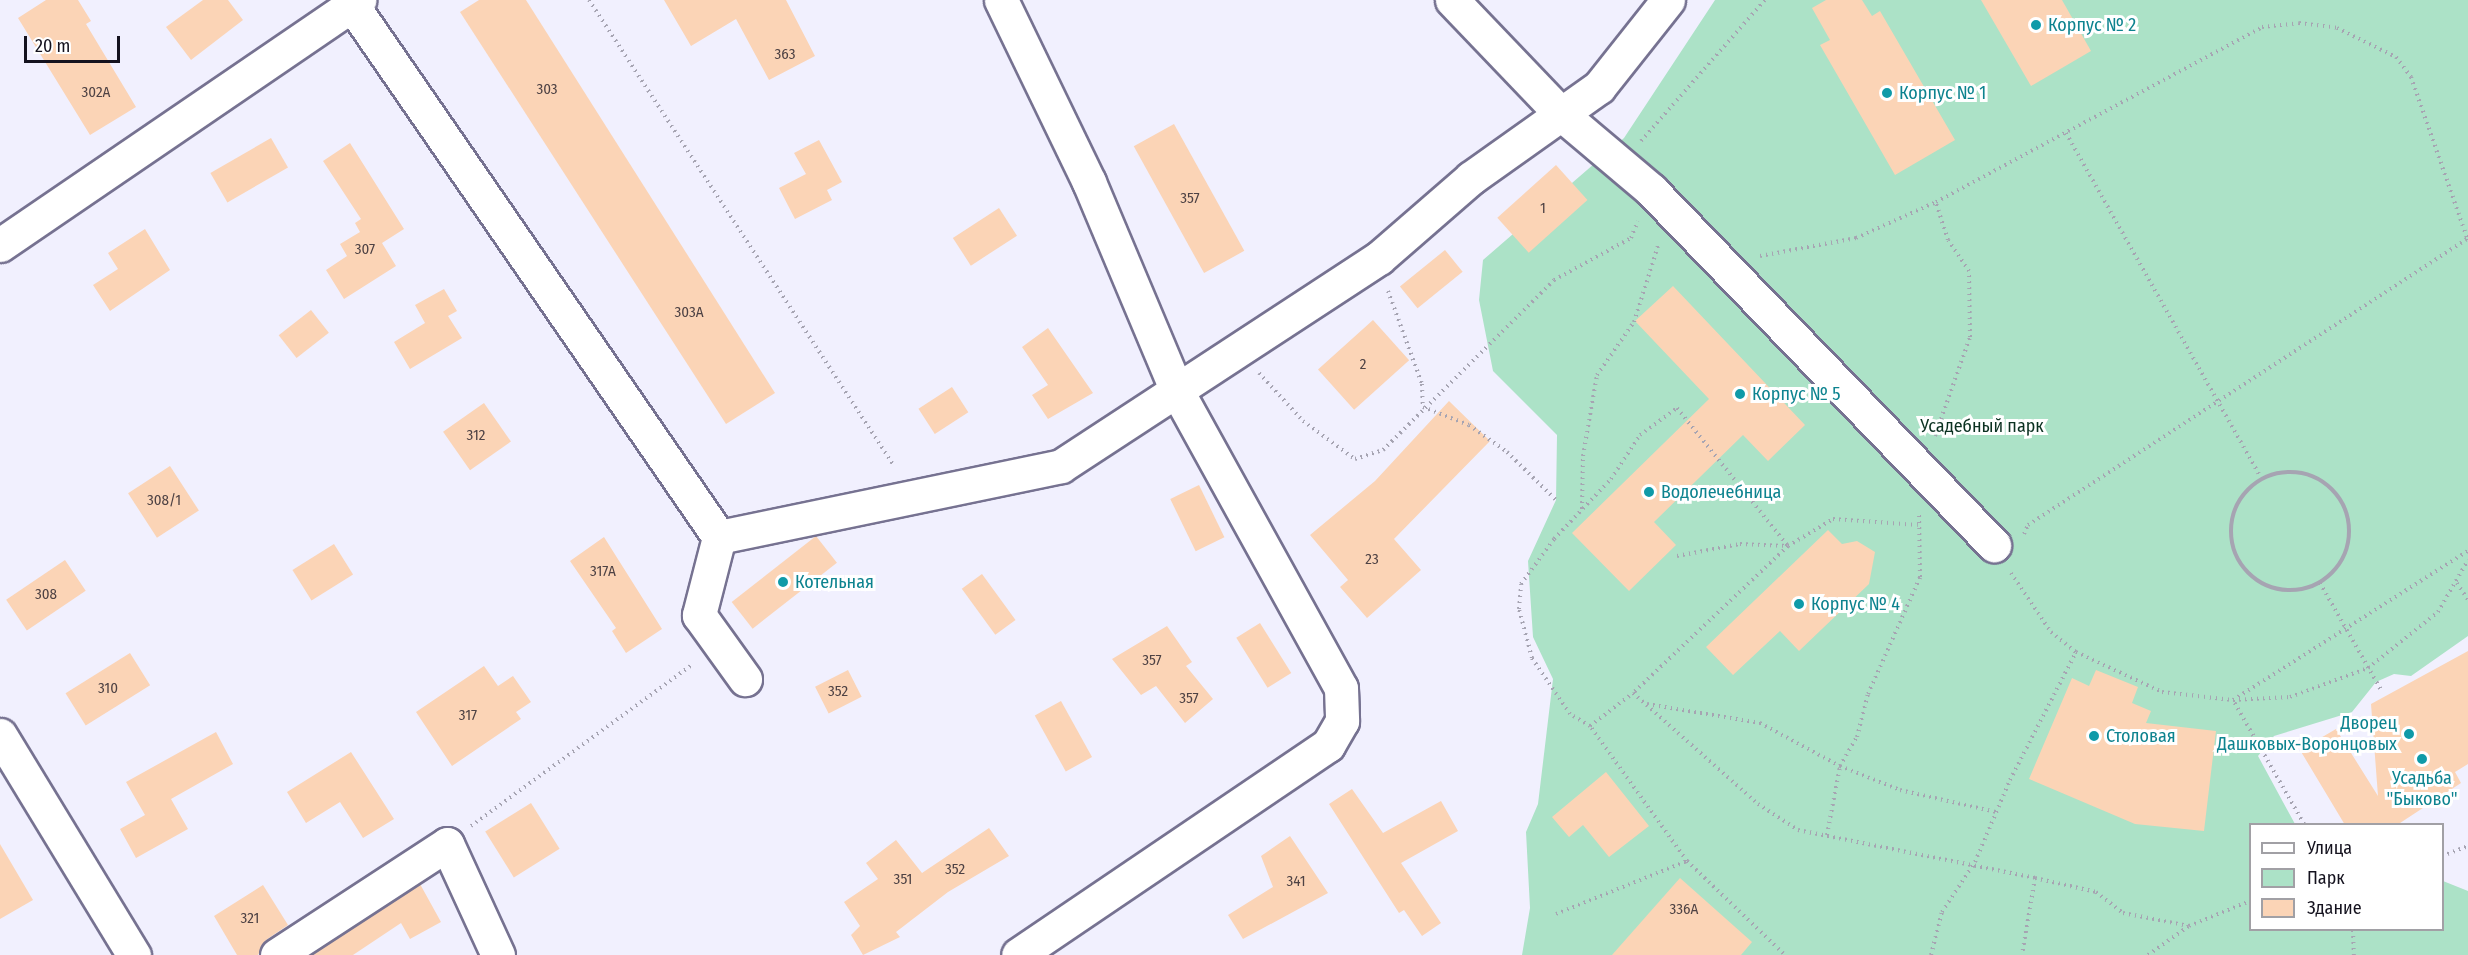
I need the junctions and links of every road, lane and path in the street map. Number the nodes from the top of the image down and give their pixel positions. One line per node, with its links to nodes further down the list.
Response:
1 (589, 0): 22 (path)
2 (1001, 0): 17 (street)
3 (1452, 0): 7 (street)
4 (1668, 0): 7 (street)
5 (1765, 0): 9 (path)
6 (355, 2): 13 (street); 26 (street)
7 (1560, 113): 9 (street); 15 (street)
8 (2066, 133): 11 (path); 12 (path); 18 (path)
9 (1623, 162): 10 (street)
10 (1658, 197): 19 (path); 20 (street); 24 (path)
11 (1936, 202): 14 (path); 20 (path)
12 (2468, 240): 18 (path)
13 (0, 245)
14 (1770, 256)
15 (1379, 258): 16 (street); 19 (path)
16 (1237, 350): 17 (street); 19 (path)
17 (1177, 391): 22 (street); 63 (street)
18 (2218, 401): 21 (path); 27 (path)
19 (1423, 407): 23 (path)
20 (1923, 472): 25 (path); 27 (street)
21 (2261, 478): 32 (path); 32 (path)
22 (914, 498): 26 (street)
23 (1556, 500)
24 (1582, 509): 28 (path); 44 (path)
25 (1918, 525): 28 (path); 46 (path)
26 (719, 537): 36 (street)
27 (1994, 545): 37 (path)
28 (1788, 546): 30 (path); 41 (path)
29 (2468, 550): 35 (path)
30 (1677, 556)
31 (2468, 560): 33 (path)
32 (2320, 583): 35 (path)
33 (2457, 583): 34 (path); 38 (path)
34 (2468, 600)
35 (2346, 629): 38 (path); 42 (path)
36 (720, 644): 39 (street); 50 (path)
37 (2076, 651): 42 (path); 47 (path)
38 (2368, 668): 40 (path); 42 (path)
39 (745, 679)
40 (2381, 690)
41 (1633, 693): 43 (path); 44 (path)
42 (2233, 700): 48 (path)
43 (1646, 704): 46 (path); 49 (path)
44 (1590, 726): 53 (path)
45 (0, 735): 60 (street)
46 (1840, 766): 47 (path); 49 (path)
47 (1996, 812): 54 (path)
48 (2303, 823)
49 (1827, 835): 54 (path)
50 (447, 844): 61 (street); 62 (street)
51 (2468, 846): 52 (path)
52 (2444, 855)
53 (1688, 861): 57 (path); 64 (path)
54 (1975, 862): 55 (path); 65 (path)
55 (2035, 878): 58 (path); 66 (path)
56 (2249, 901): 58 (path)
57 (1556, 914)
58 (2189, 926): 67 (path)
59 (2353, 931): 68 (path)
60 (135, 955)
61 (277, 955)
62 (498, 955)
63 (1018, 955)
64 (1785, 955)
65 (1931, 955)
66 (2022, 955)
67 (2148, 955)
68 (2354, 955)

